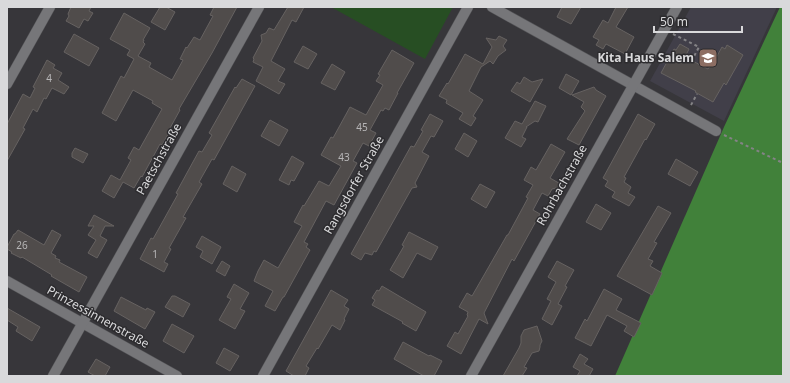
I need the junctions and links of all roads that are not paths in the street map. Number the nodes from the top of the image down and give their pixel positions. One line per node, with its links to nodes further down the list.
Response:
1 (50, 7): 6 (street)
2 (259, 7): 10 (street, Paetschstraße)
3 (468, 7): 13 (street, Rangsdorfer Straße)
4 (492, 7): 7 (street)
5 (677, 7): 7 (street, Rohrbachstraße)
6 (7, 84)
7 (633, 85): 8 (street); 14 (street, Rohrbachstraße)
8 (716, 131)
9 (7, 282): 10 (street, Prinzessinnenstraße)
10 (83, 323): 11 (street, Paetschstraße); 12 (street, Prinzessinnenstraße)
11 (53, 376)
12 (177, 376)
13 (263, 376)
14 (471, 376)

